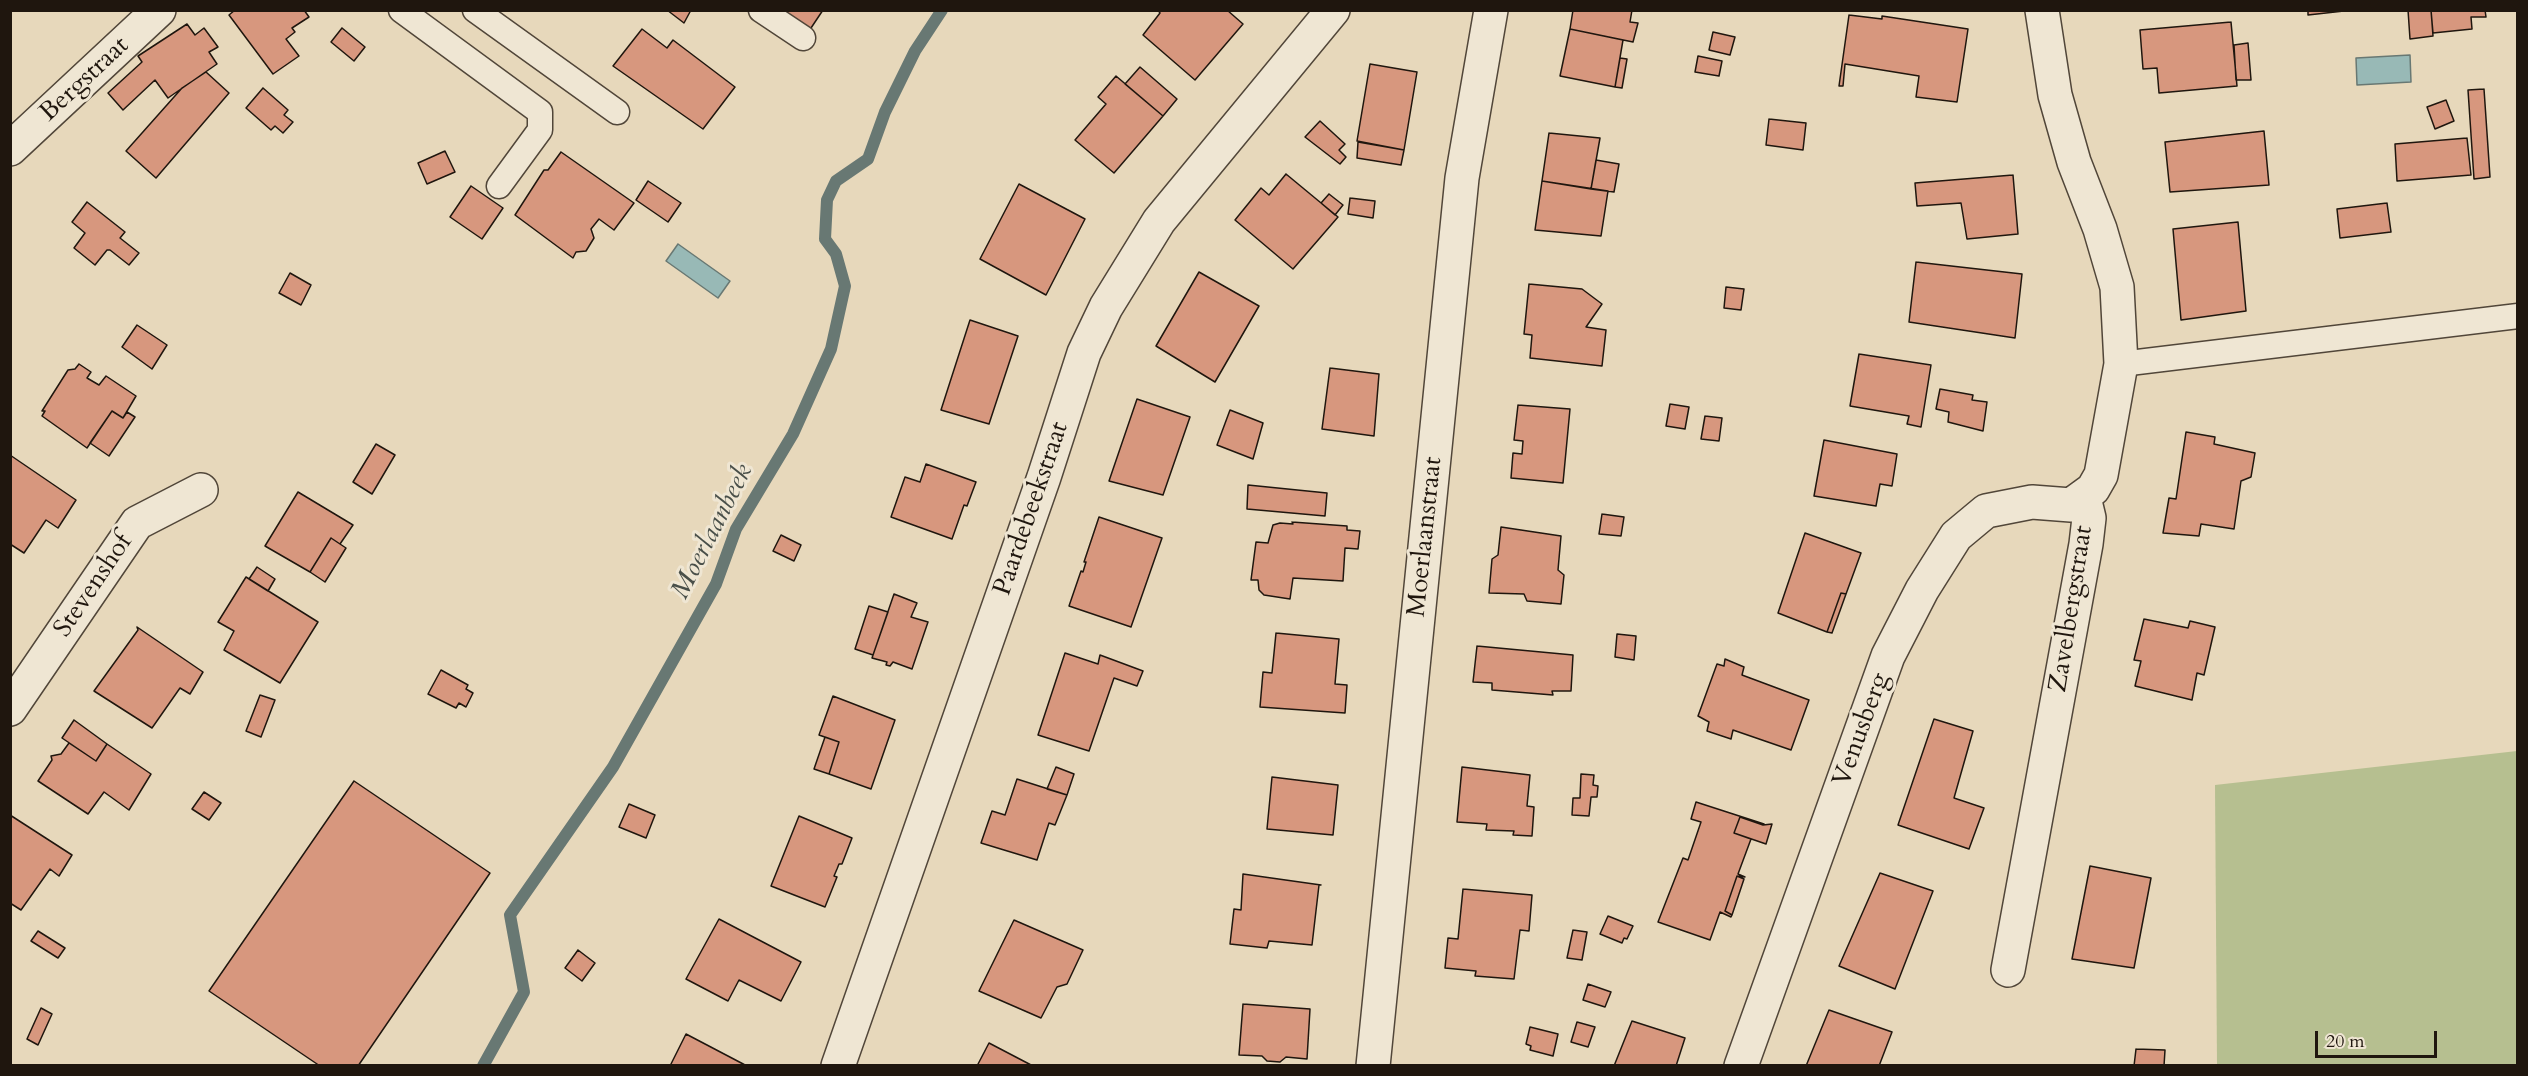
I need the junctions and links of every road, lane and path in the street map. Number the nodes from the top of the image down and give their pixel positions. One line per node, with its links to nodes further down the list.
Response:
1 (401, 10): 11 (lane)
2 (475, 10): 9 (lane)
3 (761, 10): 8 (lane)
4 (1333, 10): 18 (street, Paardebeekstraat)
5 (1491, 10): 19 (street, Moerlaanstraat)
6 (2042, 10): 13 (street, Zavelbergstraat)
7 (156, 11): 10 (street, Bergstraat)
8 (803, 38)
9 (617, 112)
10 (10, 149)
11 (500, 186)
12 (2517, 316): 13 (lane)
13 (2121, 364): 15 (street, Zavelbergstraat)
14 (201, 490): 16 (street, Stevenshof)
15 (2084, 497): 17 (street, Zavelbergstraat); 20 (street, Venusberg)
16 (10, 709)
17 (2008, 970)
18 (838, 1065)
19 (1373, 1065)
20 (1741, 1065)

